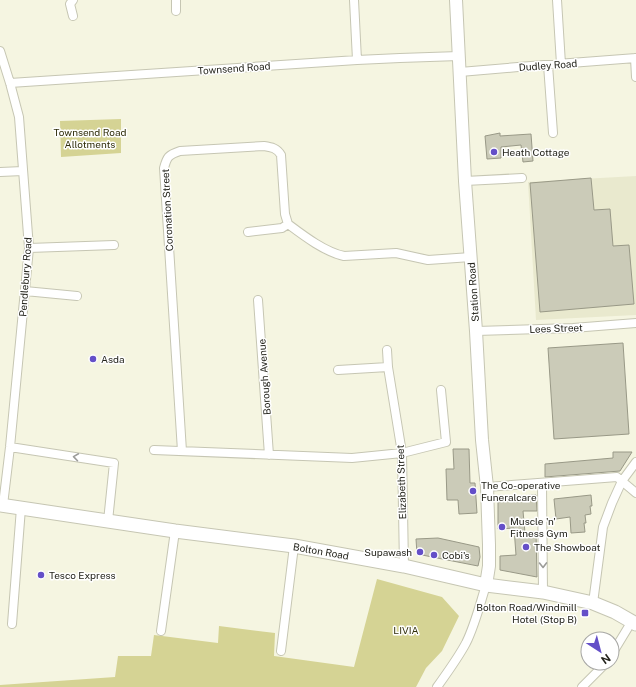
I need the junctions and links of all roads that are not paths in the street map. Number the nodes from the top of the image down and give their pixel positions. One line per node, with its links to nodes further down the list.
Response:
1 (73, 0): 7 (street)
2 (176, 0): 6 (street)
3 (354, 0): 11 (street)
4 (456, 0): 9 (main road, Station Road)
5 (556, 0): 13 (street)
6 (176, 11)
7 (73, 16)
8 (0, 51): 16 (street, Pendlebury Road)
9 (459, 56): 11 (street, Townsend Road); 14 (main road, Station Road)
10 (635, 58): 13 (street, Dudley Road); 15 (street)
11 (357, 60): 16 (street, Townsend Road)
12 (548, 64): 13 (street, Dudley Road); 14 (street, Dudley Road); 17 (street)
13 (561, 64)
14 (460, 72): 21 (main road, Station Road)
15 (636, 77)
16 (10, 83): 18 (street, Pendlebury Road)
17 (553, 133)
18 (23, 171): 19 (street); 25 (street, Pendlebury Road)
19 (0, 172)
20 (522, 178): 21 (street)
21 (465, 181): 26 (main road, Station Road)
22 (288, 224): 23 (street); 26 (street); 38 (street, Coronation Street)
23 (248, 232)
24 (114, 244): 25 (street)
25 (29, 248): 27 (street, Pendlebury Road)
26 (471, 257): 31 (main road, Station Road)
27 (25, 291): 28 (street); 36 (street, Pendlebury Road)
28 (77, 296)
29 (258, 300): 40 (street, Borough Avenue)
30 (636, 323): 31 (street, Lees Street)
31 (476, 331): 44 (main road, Station Road)
32 (387, 350): 33 (street, Elizabeth Street)
33 (388, 366): 34 (street); 39 (street, Elizabeth Street)
34 (338, 370)
35 (442, 390): 39 (street)
36 (10, 447): 46 (street, Pendlebury Road); 48 (street, one-way to 36)
37 (154, 450): 38 (street)
38 (182, 451): 40 (street)
39 (402, 453): 40 (street); 51 (street, Elizabeth Street)
40 (269, 455)
41 (636, 462): 42 (street)
42 (622, 481): 43 (street); 45 (street); 54 (street)
43 (542, 484): 44 (street); 53 (street, one-way to 53)
44 (487, 487): 52 (main road, Station Road)
45 (636, 493)
46 (1, 505): 47 (main road, Bolton Road)
47 (21, 508): 48 (main road, Bolton Road); 56 (street)
48 (108, 521): 49 (main road, Bolton Road)
49 (174, 531): 50 (main road, Bolton Road); 57 (street)
50 (294, 546): 51 (main road, Bolton Road); 59 (street)
51 (404, 566): 52 (main road, Bolton Road)
52 (486, 585): 53 (main road, Bolton Road); 61 (street)
53 (543, 592): 54 (main road, Bolton Road)
54 (593, 603): 55 (main road, Bolton Road)
55 (634, 623): 58 (street)
56 (12, 624)
57 (161, 630)
58 (620, 643)
59 (281, 651)
60 (598, 671): 62 (street)
61 (437, 687)
62 (582, 687)

